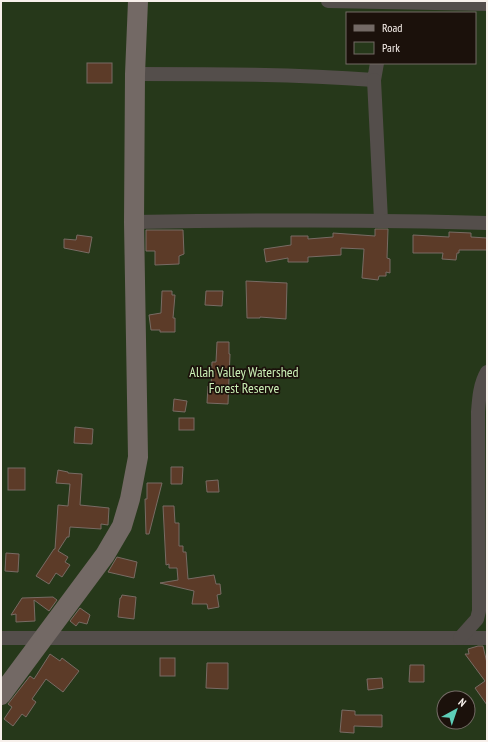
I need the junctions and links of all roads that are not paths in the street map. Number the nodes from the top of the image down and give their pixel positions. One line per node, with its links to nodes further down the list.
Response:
1 (138, 1): 6 (street)
2 (328, 1): 4 (street)
3 (487, 4): 4 (street)
4 (386, 6)
5 (377, 64): 7 (street)
6 (135, 74): 7 (street); 9 (street)
7 (374, 80): 8 (street)
8 (380, 220): 9 (street); 10 (street)
9 (134, 222): 15 (street)
10 (487, 223)
11 (487, 372): 13 (street)
12 (1, 638): 15 (street)
13 (460, 638): 14 (street); 15 (street)
14 (487, 638)
15 (42, 639): 16 (street)
16 (1, 695)

